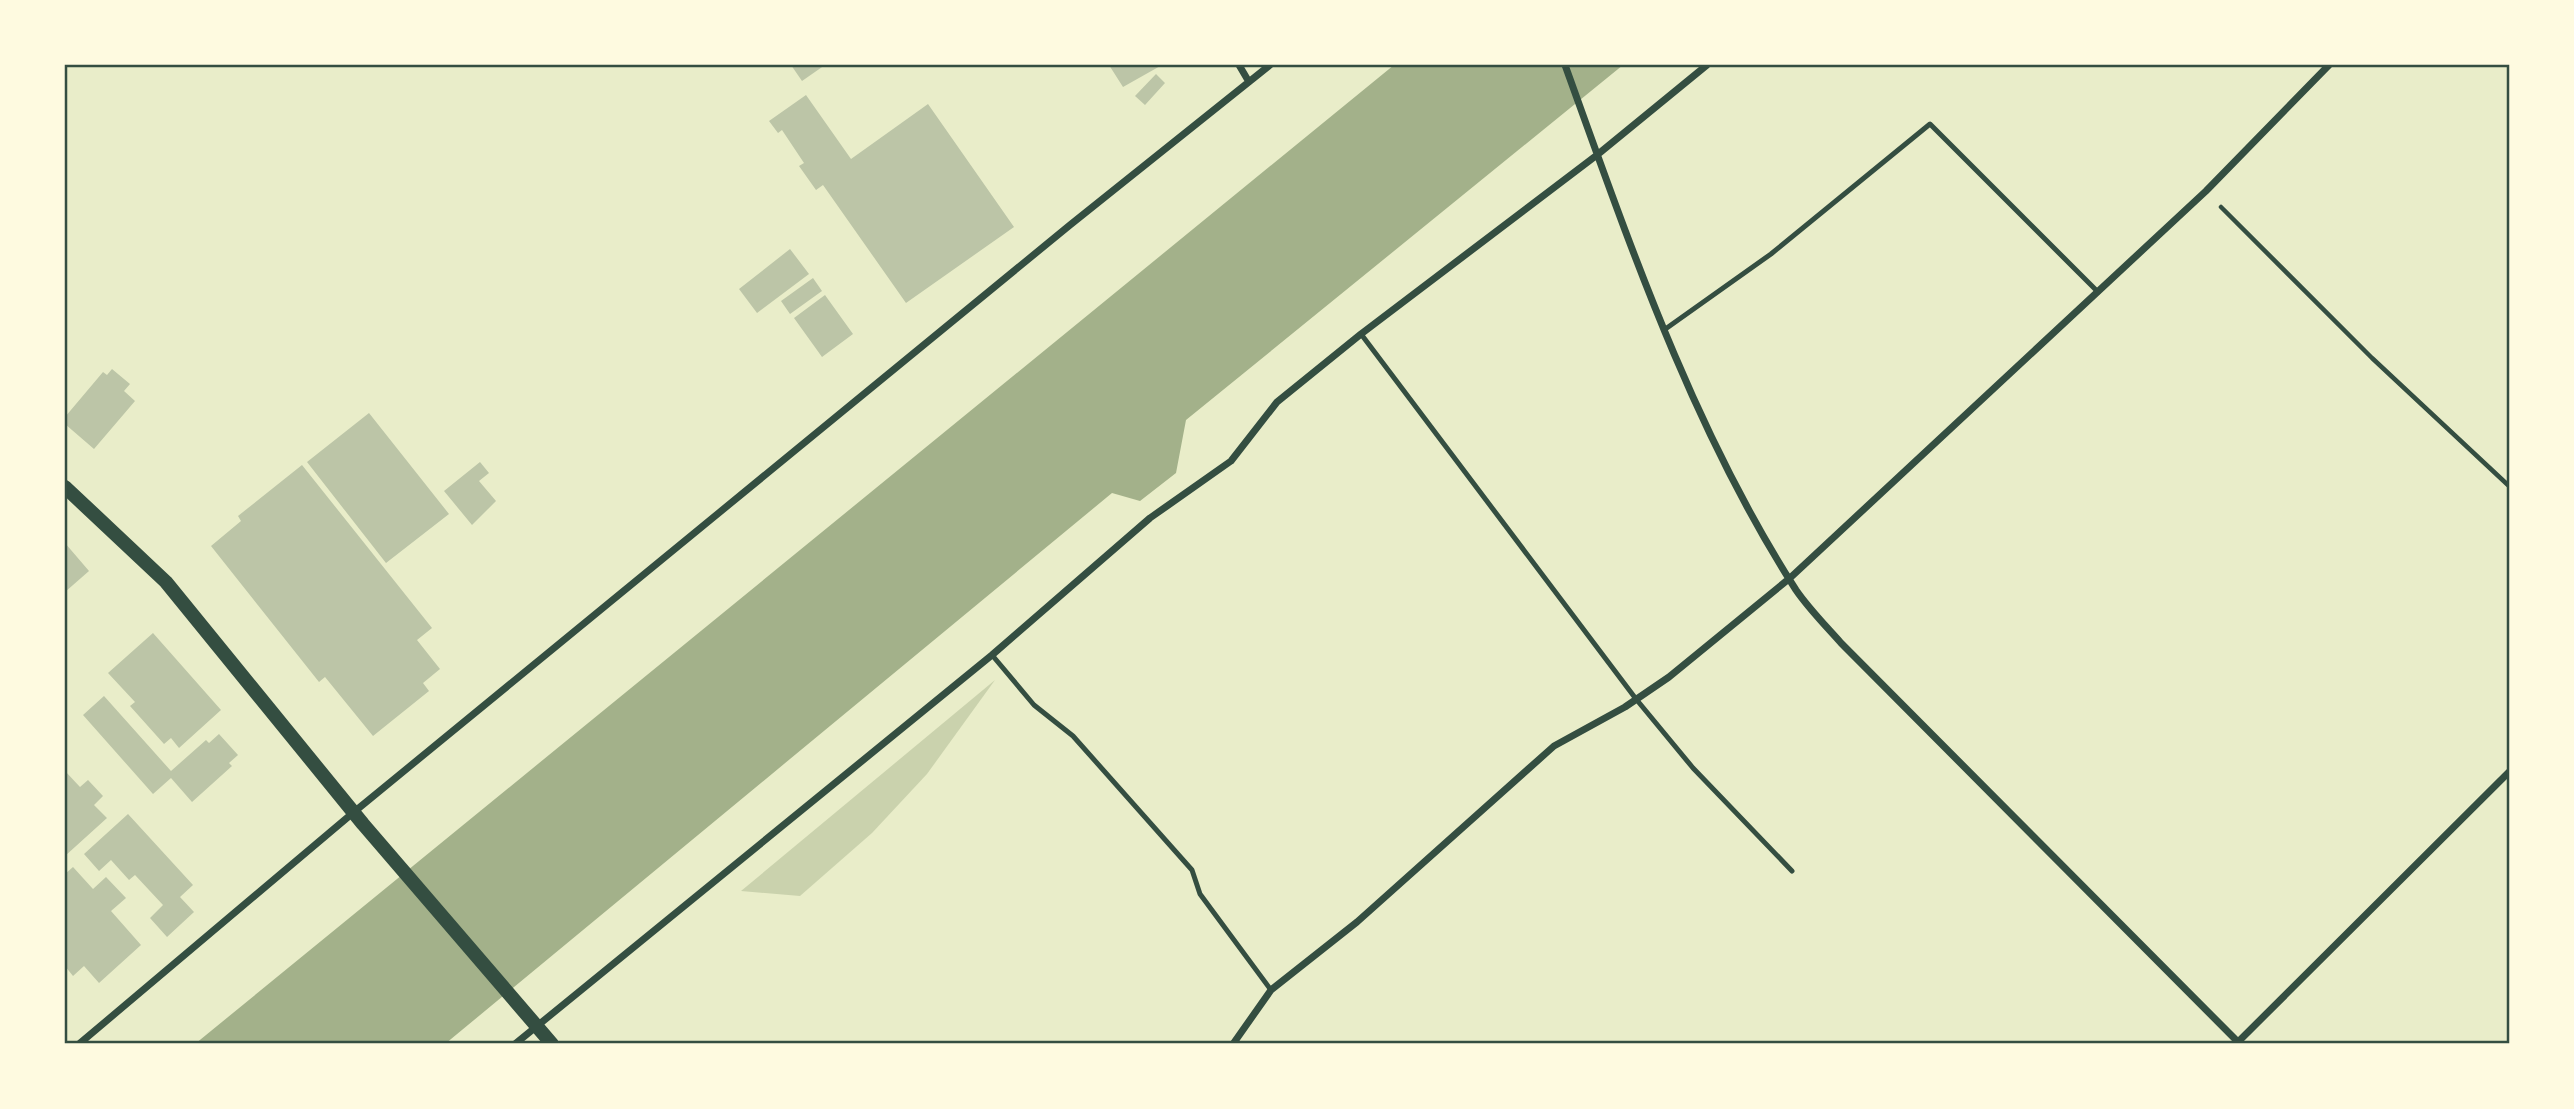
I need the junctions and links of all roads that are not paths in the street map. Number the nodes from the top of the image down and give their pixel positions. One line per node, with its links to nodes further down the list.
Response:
1 (1239, 65): 6 (street)
2 (1270, 65): 6 (street)
3 (1565, 65): 7 (street)
4 (1707, 65): 7 (street)
5 (2329, 65): 8 (street)
6 (1249, 82): 16 (street)
7 (1597, 155): 9 (street); 10 (street)
8 (2098, 292): 9 (lane); 12 (street)
9 (1664, 330): 12 (street)
10 (1361, 334): 13 (street); 14 (lane)
11 (65, 487): 16 (main road)
12 (1790, 578): 14 (street); 24 (street)
13 (992, 655): 18 (lane); 19 (street)
14 (1636, 699): 17 (lane); 18 (street)
15 (2509, 772): 24 (street)
16 (359, 818): 19 (main road); 20 (street)
17 (1792, 871)
18 (1271, 990): 23 (street)
19 (531, 1022): 21 (street); 22 (main road)
20 (79, 1044)
21 (515, 1044)
22 (552, 1044)
23 (1233, 1044)
24 (2238, 1044)

